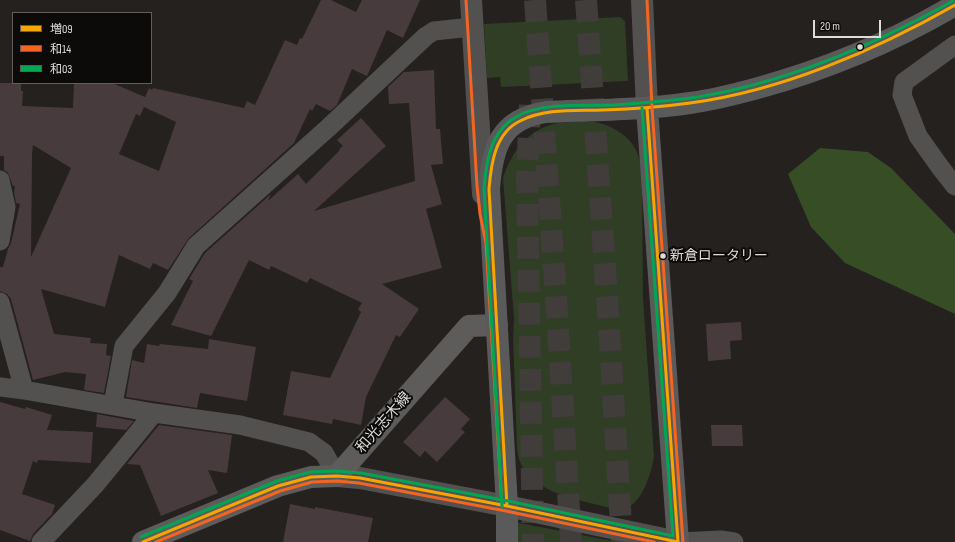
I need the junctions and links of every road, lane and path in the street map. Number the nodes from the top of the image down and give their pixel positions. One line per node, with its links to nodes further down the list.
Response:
1 (471, 0): 4 (street)
2 (642, 0): 6 (street)
3 (955, 5): 6 (main road)
4 (472, 28): 10 (street); 15 (street)
5 (955, 45): 8 (street)
6 (646, 108): 10 (main road); 22 (main road)
7 (0, 180): 9 (street)
8 (955, 186)
9 (0, 241)
10 (491, 242): 12 (main road)
11 (0, 302): 14 (street)
12 (497, 325): 17 (main road, 和光志木線); 18 (main road)
13 (0, 387): 14 (street)
14 (24, 390): 15 (street)
15 (113, 404): 16 (street)
16 (154, 412): 17 (street); 19 (street)
17 (337, 476): 18 (street); 20 (main road)
18 (507, 506): 21 (main road); 22 (street)
19 (41, 542)
20 (143, 542)
21 (507, 542)
22 (678, 542): 23 (street)
23 (734, 542)

